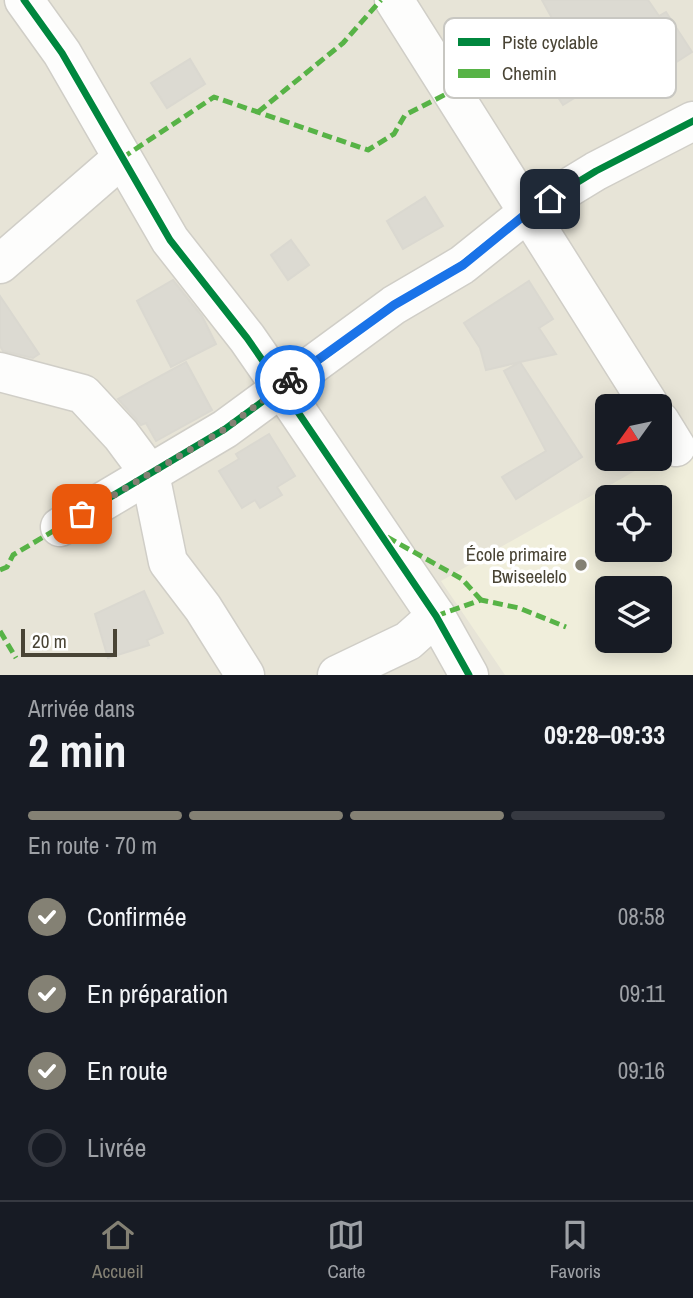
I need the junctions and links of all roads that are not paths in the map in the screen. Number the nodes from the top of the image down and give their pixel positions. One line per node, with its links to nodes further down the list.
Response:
1 (24, 0): 6 (street)
2 (394, 0): 3 (street)
3 (444, 80)
4 (455, 98): 7 (street)
5 (693, 121): 7 (street)
6 (122, 158): 8 (street); 10 (street)
7 (527, 213): 10 (street); 11 (street)
8 (0, 264)
9 (0, 372): 12 (street)
10 (281, 387): 12 (street); 14 (street)
11 (642, 394)
12 (150, 474): 13 (street); 15 (street)
13 (60, 527)
14 (436, 616): 16 (street); 17 (street)
15 (245, 675)
16 (337, 675)
17 (470, 675)

